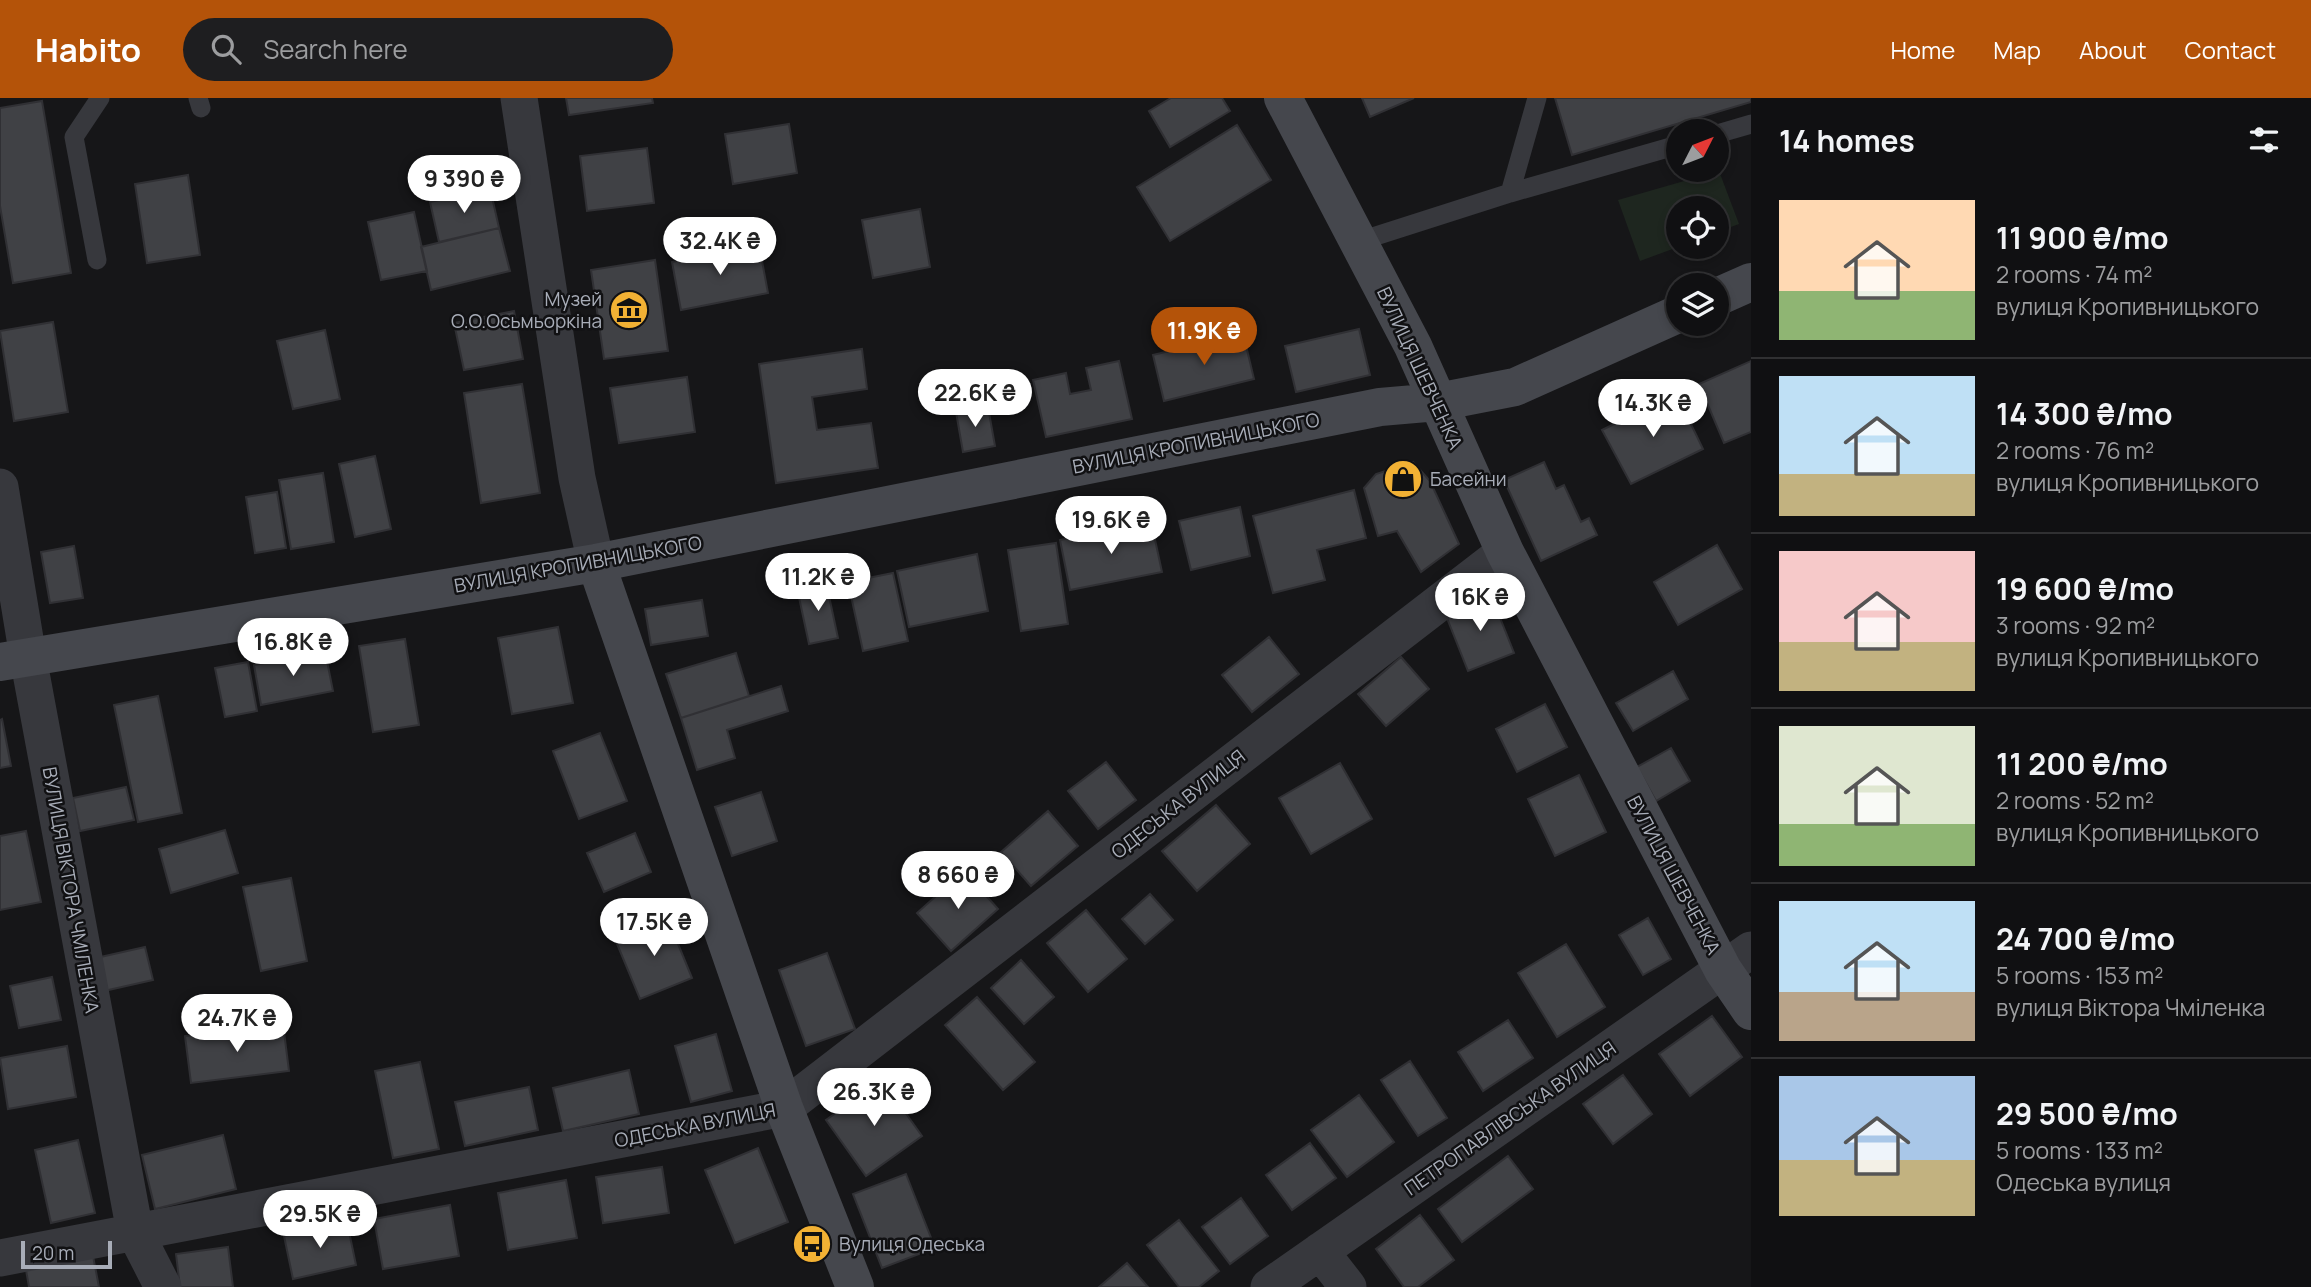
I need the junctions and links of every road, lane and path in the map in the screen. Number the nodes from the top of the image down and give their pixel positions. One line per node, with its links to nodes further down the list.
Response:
1 (100, 98): 10 (lane)
2 (519, 98): 17 (street)
3 (1283, 98): 9 (main road, ВУЛИЦЯ ШЕВЧЕНКА)
4 (1537, 98): 8 (lane)
5 (1751, 124): 6 (lane)
6 (1729, 130)
7 (1666, 148): 8 (lane)
8 (1510, 193): 9 (lane)
9 (1360, 241): 14 (main road, ВУЛИЦЯ ШЕВЧЕНКА)
10 (97, 260)
11 (1751, 282): 12 (main road)
12 (1729, 292)
13 (1666, 319): 14 (main road, ВУЛИЦЯ КРОПИВНИЦЬКОГО)
14 (1438, 402): 16 (main road, ВУЛИЦЯ ШЕВЧЕНКА); 17 (main road, ВУЛИЦЯ КРОПИВНИЦЬКОГО)
15 (0, 487): 18 (street, ВУЛИЦЯ ВІКТОРА ЧМІЛЕНКА)
16 (1505, 552): 19 (main road, ВУЛИЦЯ ШЕВЧЕНКА); 21 (street, ОДЕСЬКА ВУЛИЦЯ)
17 (596, 564): 18 (main road, ВУЛИЦЯ КРОПИВНИЦЬКОГО); 21 (main road)
18 (14, 660): 22 (street, ВУЛИЦЯ ВІКТОРА ЧМІЛЕНКА)
19 (1737, 960): 20 (main road, ВУЛИЦЯ ШЕВЧЕНКА); 23 (street, ПЕТРОПАВЛІВСЬКА ВУЛИЦЯ)
20 (1751, 1011)
21 (784, 1108): 22 (street, ОДЕСЬКА ВУЛИЦЯ); 26 (main road)
22 (135, 1232): 24 (street, ОДЕСЬКА ВУЛИЦЯ); 25 (street, ВУЛИЦЯ ВІКТОРА ЧМІЛЕНКА)
23 (1320, 1251): 27 (street, ПЕТРОПАВЛІВСЬКА ВУЛИЦЯ); 28 (street)
24 (0, 1258)
25 (163, 1287)
26 (855, 1287)
27 (1269, 1287)
28 (1348, 1287)

